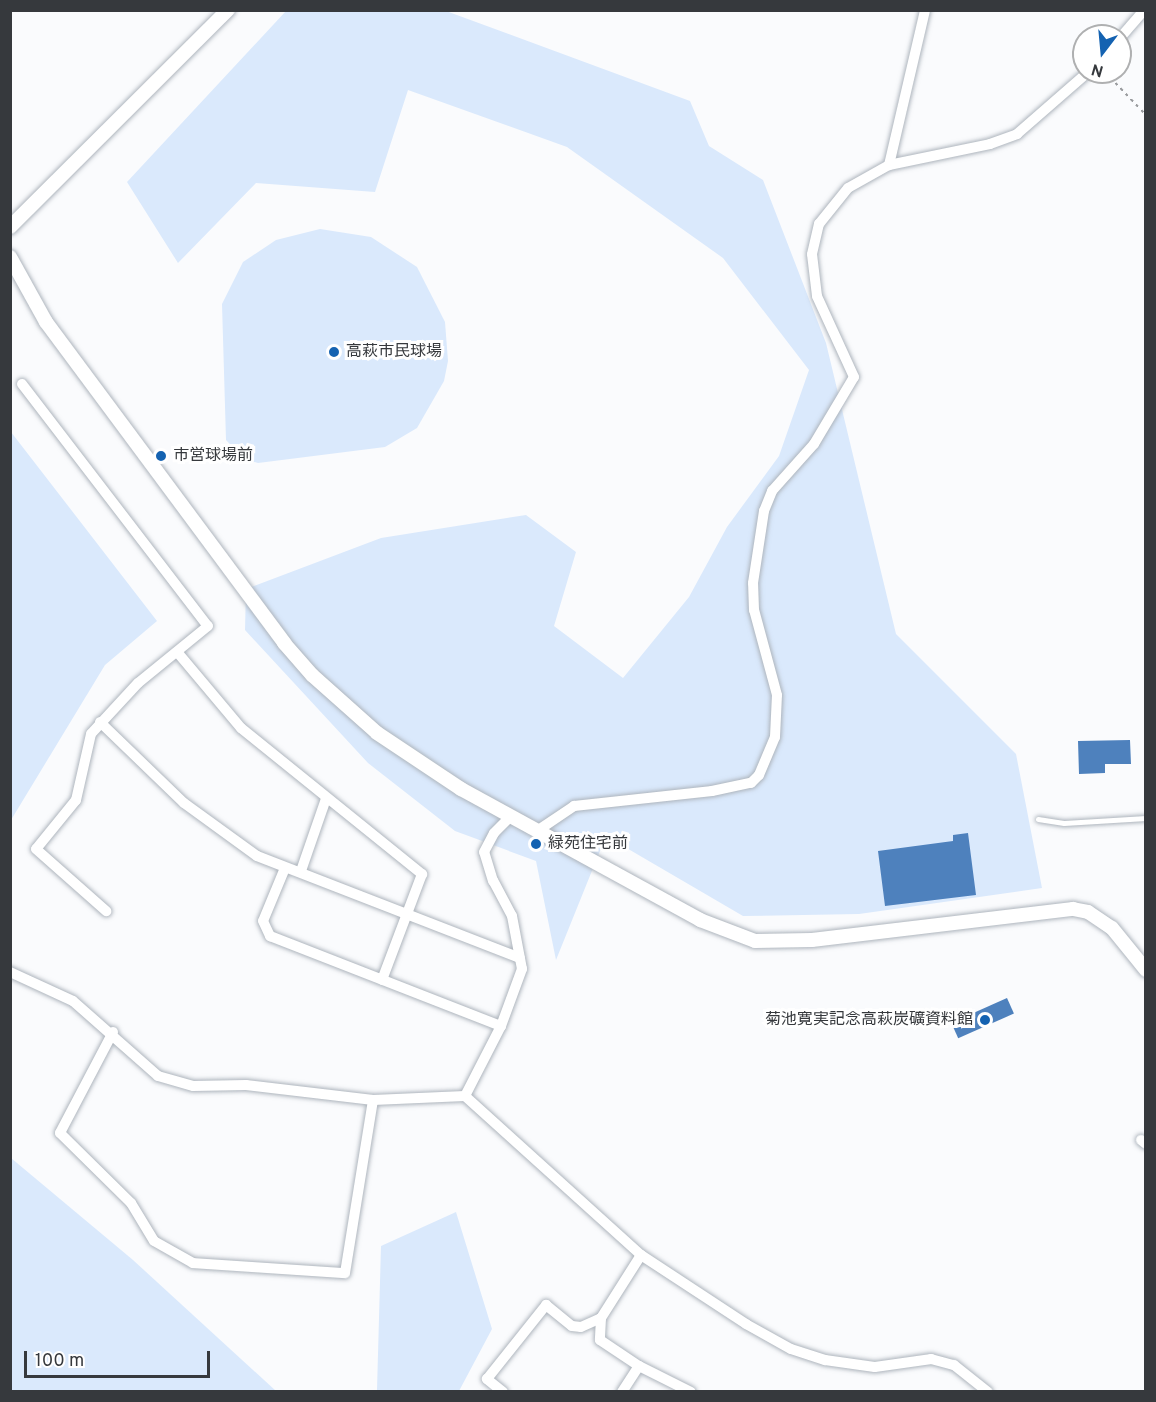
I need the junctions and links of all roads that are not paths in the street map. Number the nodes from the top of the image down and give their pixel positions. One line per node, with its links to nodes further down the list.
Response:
1 (228, 10): 7 (street)
2 (926, 10): 6 (street)
3 (1144, 10): 4 (street)
4 (1132, 24)
5 (1074, 84): 6 (street)
6 (889, 165): 16 (street)
7 (10, 227)
8 (10, 257): 13 (street)
9 (22, 384): 10 (street)
10 (178, 652): 11 (street); 12 (street)
11 (100, 722): 17 (street); 19 (street)
12 (326, 799): 18 (street); 20 (street)
13 (511, 816): 16 (street); 21 (street)
14 (1146, 818): 15 (lane)
15 (1038, 819)
16 (537, 831): 22 (street)
17 (285, 868): 18 (street); 24 (street)
18 (301, 871): 20 (street)
19 (106, 911)
20 (408, 912): 21 (street); 24 (street)
21 (520, 958): 25 (street)
22 (1146, 970)
23 (10, 972): 26 (street)
24 (382, 980): 25 (street)
25 (501, 1026): 27 (street)
26 (113, 1032): 28 (street); 28 (street)
27 (465, 1096): 28 (street); 29 (street)
28 (373, 1100)
29 (641, 1256): 30 (street); 35 (street)
30 (601, 1318): 31 (street); 32 (street)
31 (639, 1366): 33 (street); 34 (street)
32 (503, 1392)
33 (622, 1392)
34 (691, 1392)
35 (988, 1392)

